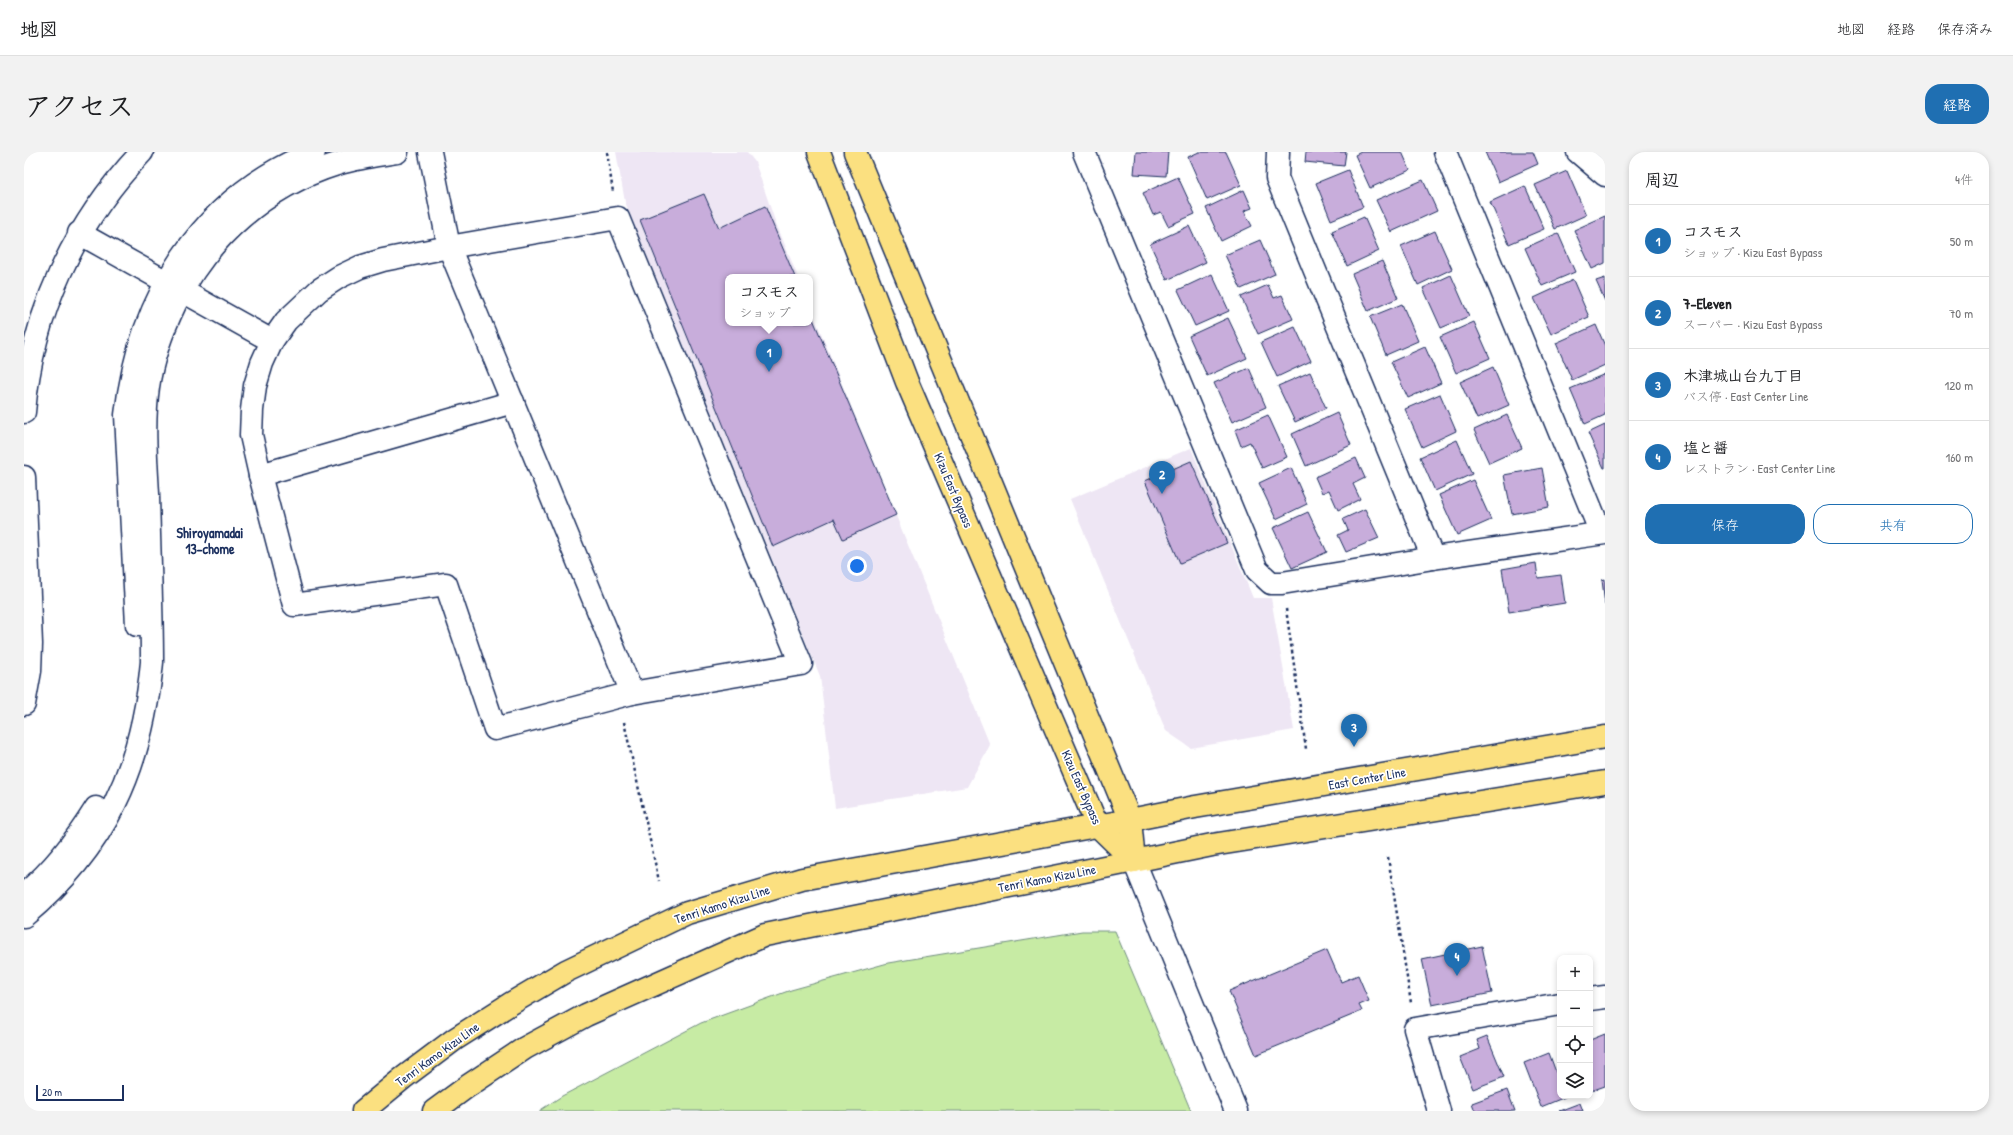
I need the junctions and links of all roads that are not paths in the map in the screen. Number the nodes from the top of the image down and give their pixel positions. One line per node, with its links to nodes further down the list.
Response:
1 (142, 152): 12 (street)
2 (314, 152): 14 (street)
3 (397, 152): 14 (street)
4 (430, 152): 13 (street)
5 (819, 152): 27 (main road, Kizu East Bypass)
6 (855, 152): 26 (main road)
7 (1084, 152): 21 (street)
8 (1278, 152): 21 (street)
9 (1445, 152): 20 (street)
10 (1578, 152): 11 (street)
11 (1605, 175)
12 (79, 233): 14 (street); 17 (street)
13 (449, 247): 15 (street); 16 (street); 22 (street)
14 (174, 286): 15 (street); 29 (street); 30 (street)
15 (272, 341): 18 (street)
16 (513, 402): 18 (street); 22 (street)
17 (24, 412)
18 (260, 475): 22 (street)
19 (24, 477): 23 (street)
20 (1603, 533): 21 (street)
21 (1433, 558)
22 (625, 695)
23 (24, 704)
24 (1605, 737): 26 (main road, East Center Line)
25 (1605, 782): 28 (main road)
26 (1130, 820): 27 (main road, Tenri Kamo Kizu Line); 28 (main road)
27 (1097, 825): 28 (main road, Kizu East Bypass); 34 (main road, Tenri Kamo Kizu Line)
28 (1134, 861): 35 (main road, Tenri Kamo Kizu Line); 36 (street)
29 (24, 894)
30 (24, 916)
31 (1605, 997): 32 (street)
32 (1593, 999)
33 (1557, 1005): 37 (street)
34 (363, 1111)
35 (434, 1111)
36 (1236, 1111)
37 (1439, 1111)

